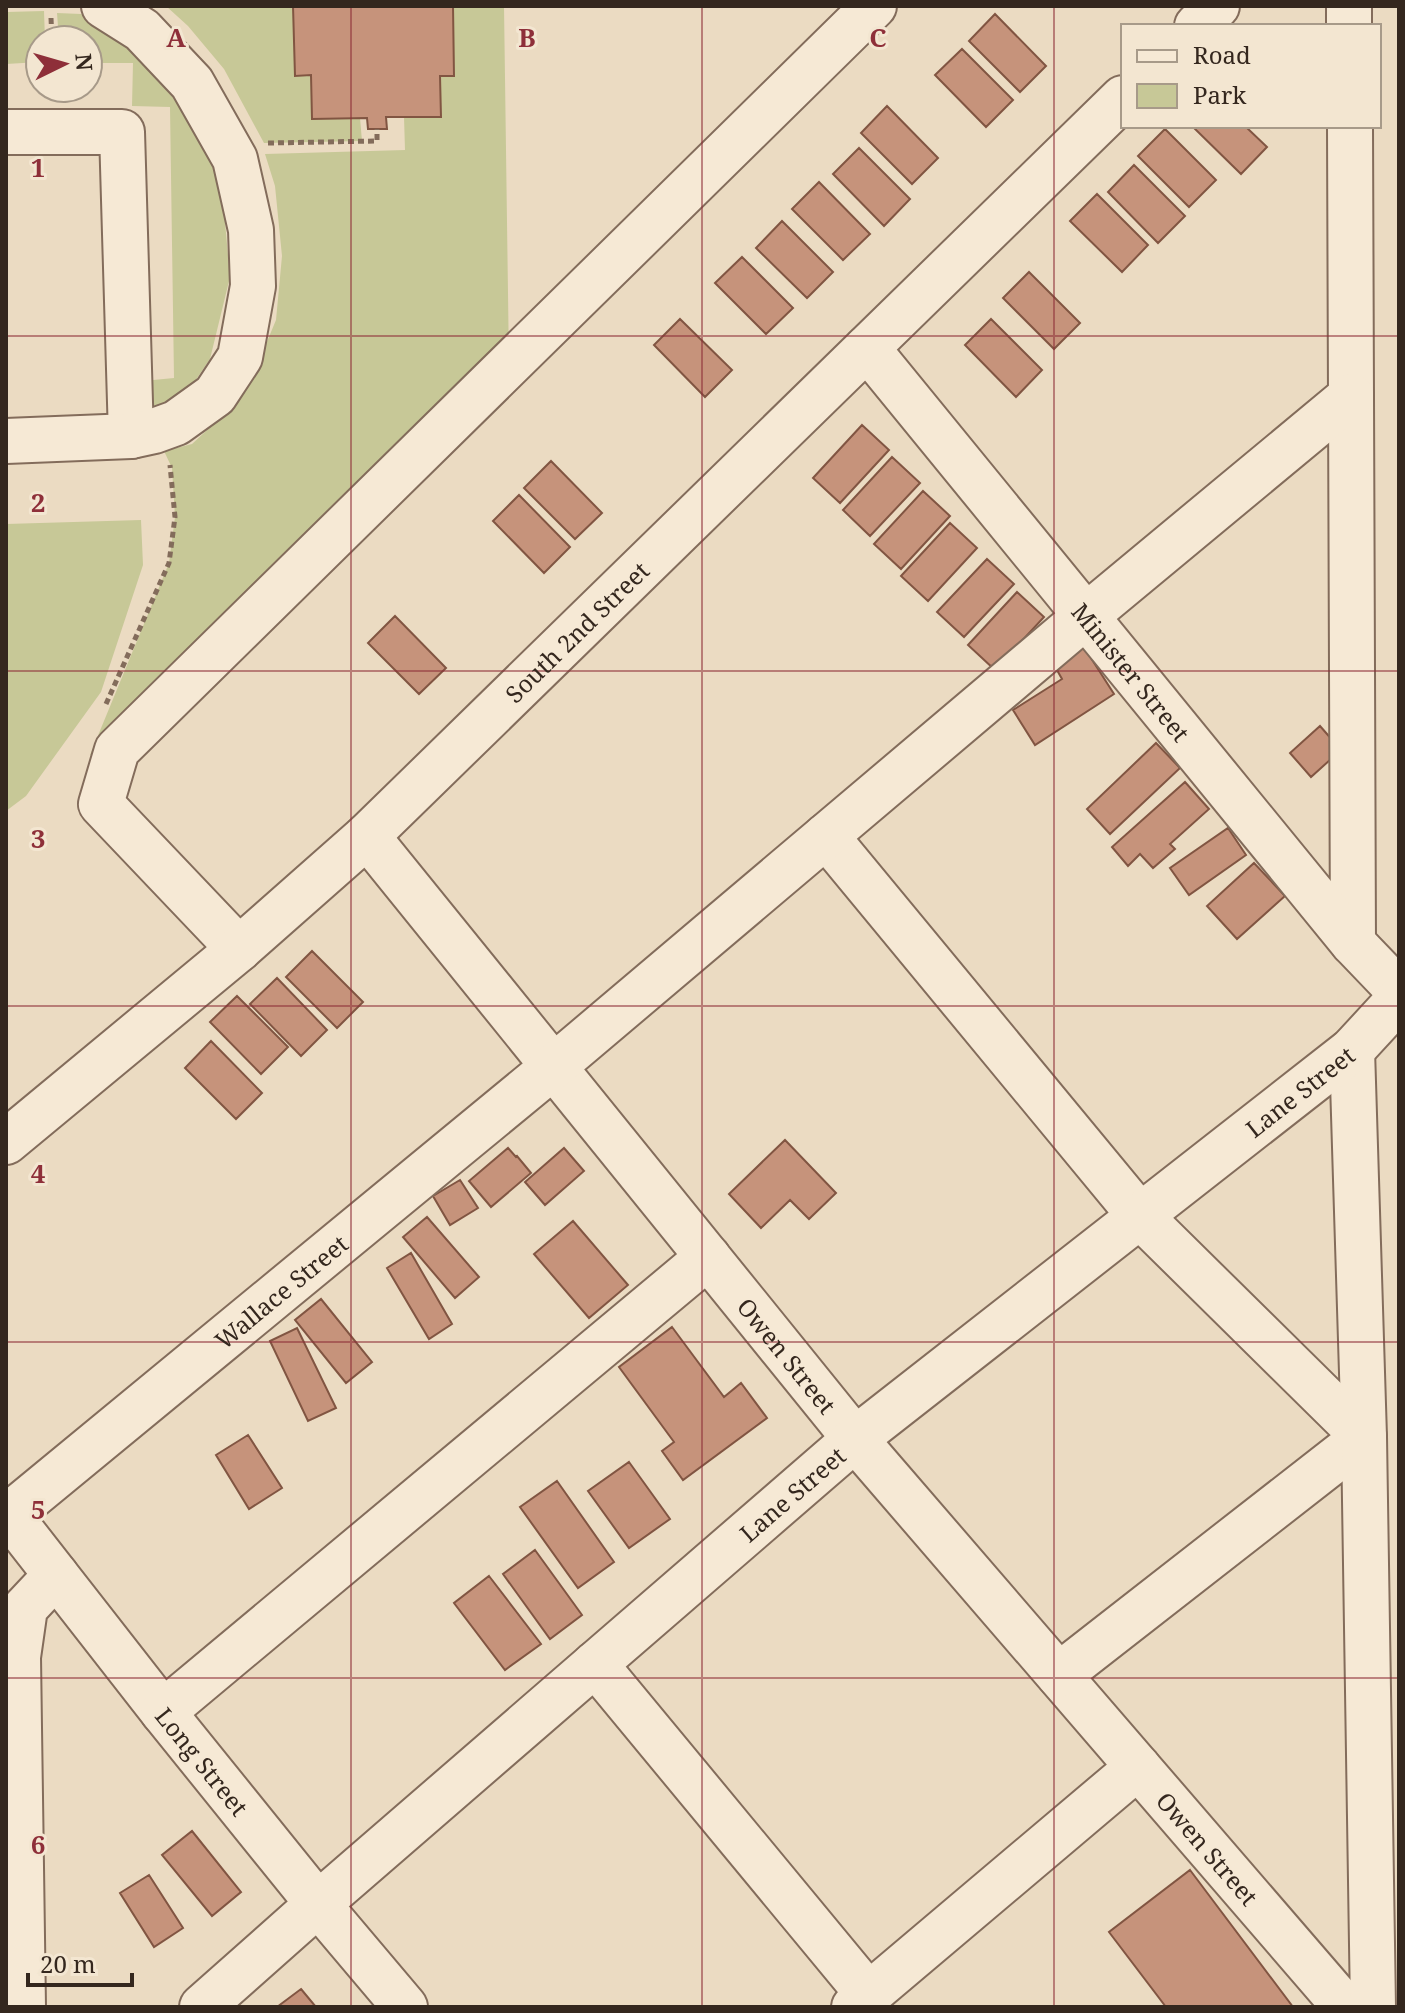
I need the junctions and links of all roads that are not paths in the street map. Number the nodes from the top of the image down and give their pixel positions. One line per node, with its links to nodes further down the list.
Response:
1 (104, 6): 10 (street)
2 (874, 6): 16 (street)
3 (1217, 6): 4 (street)
4 (1199, 24)
5 (1121, 100): 8 (street, South 2nd Street)
6 (1350, 128): 9 (street)
7 (6, 132): 10 (street)
8 (867, 348): 12 (street, Minister Street); 13 (street, South 2nd Street)
9 (1351, 396): 12 (street, Wallace Street); 15 (street)
10 (142, 434): 11 (street)
11 (6, 441)
12 (1086, 616): 14 (street, Wallace Street); 15 (street, Minister Street)
13 (367, 836): 16 (street, South 2nd Street); 20 (street, Owen Street)
14 (826, 836): 20 (street, Wallace Street); 22 (street)
15 (1353, 943): 17 (street, Minister Street)
16 (239, 949): 21 (street, South 2nd Street)
17 (1399, 991)
18 (1399, 999): 19 (street, Lane Street)
19 (1352, 1050): 22 (street, Lane Street); 24 (street)
20 (553, 1067): 23 (street, Owen Street); 26 (street, Wallace Street)
21 (6, 1142)
22 (1140, 1216): 24 (street); 25 (street, Lane Street)
23 (708, 1257): 25 (street, Owen Street); 30 (street)
24 (1364, 1437): 29 (street); 38 (street)
25 (855, 1439): 28 (street, Lane Street); 29 (street, Owen Street)
26 (8, 1513): 27 (street, Long Street)
27 (56, 1575): 30 (street, Long Street); 34 (street)
28 (595, 1664): 32 (street, Lane Street); 33 (street)
29 (1059, 1675): 31 (street, Owen Street)
30 (163, 1712): 32 (street, Long Street)
31 (1138, 1767): 33 (street); 37 (street, Owen Street)
32 (318, 1904): 35 (street, Lane Street); 36 (street, Long Street)
33 (861, 2001)
34 (23, 2007)
35 (202, 2007)
36 (405, 2007)
37 (1345, 2007)
38 (1373, 2007)

